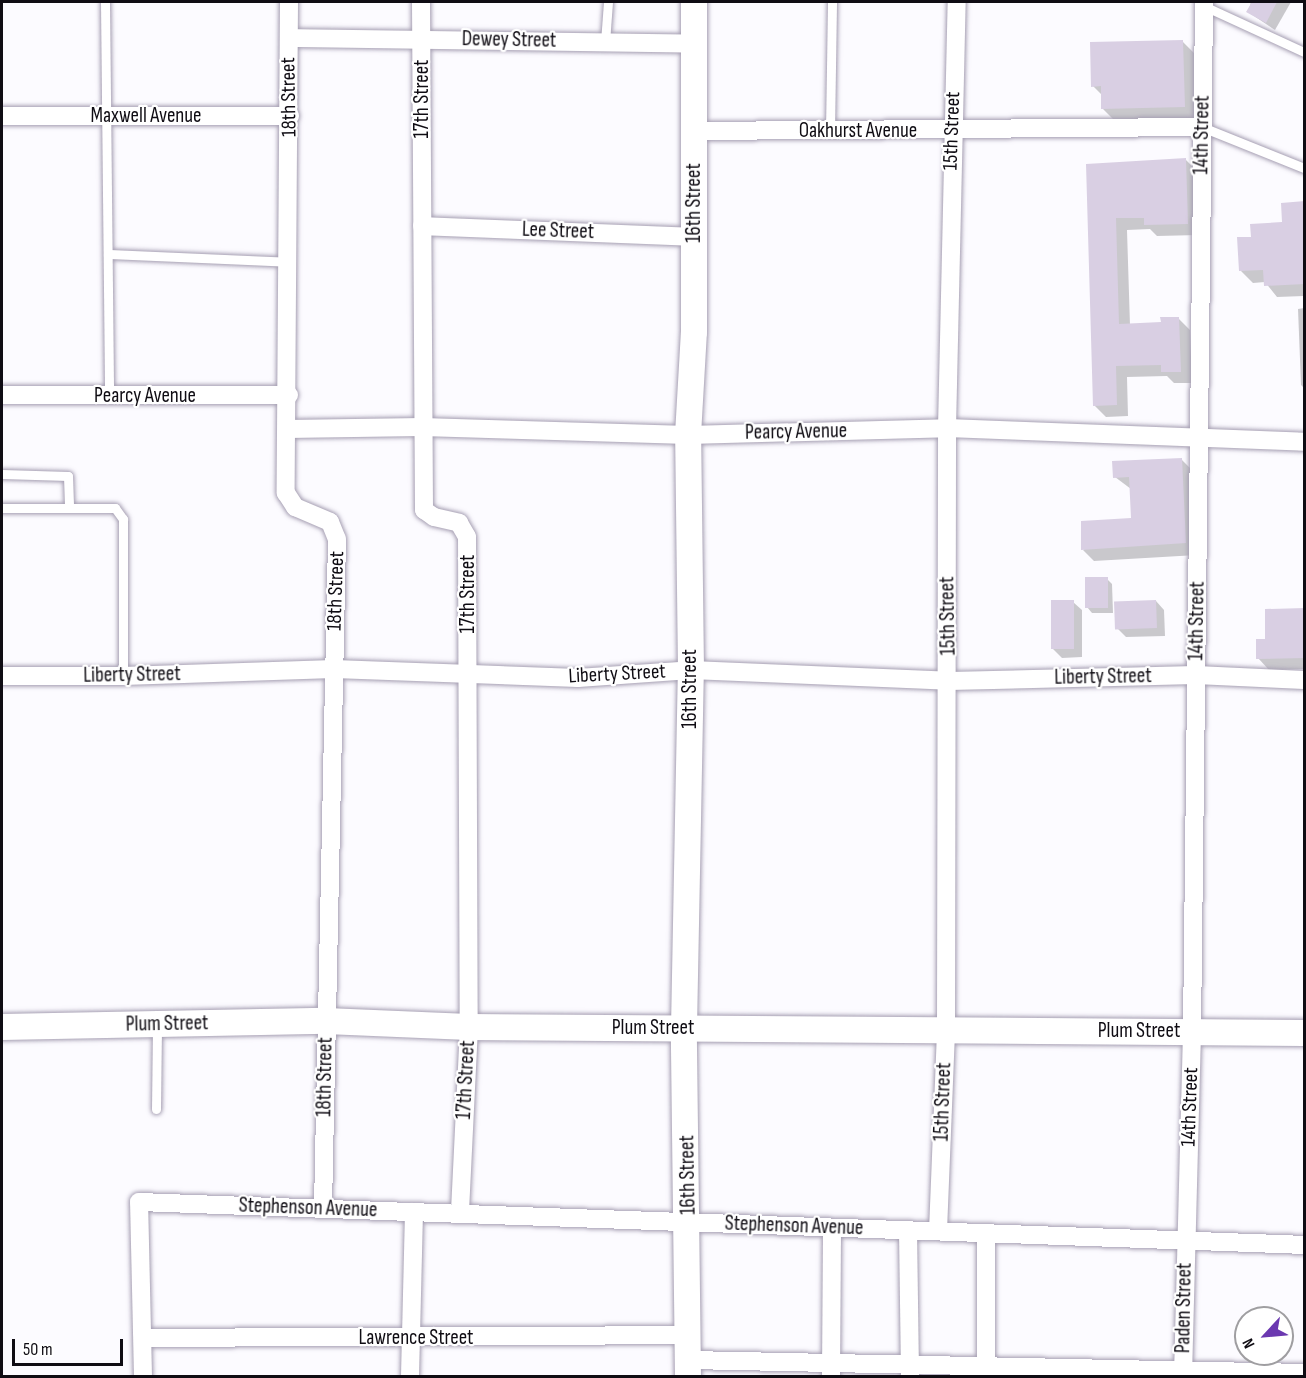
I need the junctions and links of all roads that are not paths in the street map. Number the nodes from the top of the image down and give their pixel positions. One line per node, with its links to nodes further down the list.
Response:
1 (105, 2): 15 (lane)
2 (289, 2): 9 (street, 18th Street)
3 (421, 2): 10 (street, 17th Street)
4 (608, 2): 11 (lane)
5 (694, 2): 12 (street, 16th Street)
6 (832, 2): 19 (lane)
7 (957, 2): 20 (street, 15th Street)
8 (1204, 4): 13 (lane); 17 (street, 14th Street)
9 (289, 38): 10 (street, Dewey Street); 16 (street, 18th Street)
10 (422, 38): 11 (street, Dewey Street); 22 (street, 17th Street)
11 (605, 42): 12 (street, Dewey Street)
12 (694, 44): 18 (street, 16th Street)
13 (1305, 52)
14 (2, 116): 15 (street, Maxwell Avenue)
15 (108, 116): 16 (street, Maxwell Avenue); 24 (lane)
16 (290, 116): 25 (street, 18th Street)
17 (1202, 127): 20 (street, Oakhurst Avenue); 21 (lane); 33 (street, 14th Street)
18 (694, 131): 19 (street, Oakhurst Avenue); 23 (street, 16th Street)
19 (830, 131): 20 (street, Oakhurst Avenue)
20 (951, 131): 30 (street, 15th Street)
21 (1305, 168)
22 (422, 226): 23 (street, Lee Street); 29 (street, 17th Street)
23 (694, 237): 32 (street, 16th Street)
24 (108, 254): 25 (lane); 28 (lane)
25 (289, 262): 27 (street, 18th Street)
26 (2, 395): 28 (street, Pearcy Avenue)
27 (288, 395): 28 (street, Pearcy Avenue); 31 (street, 18th Street)
28 (109, 397)
29 (422, 427): 31 (street, Pearcy Avenue); 32 (street, Pearcy Avenue); 40 (street, 17th Street)
30 (947, 428): 32 (street, Pearcy Avenue); 33 (street, Pearcy Avenue); 45 (street, 15th Street)
31 (287, 429): 38 (street, 18th Street)
32 (688, 435): 39 (street, 16th Street)
33 (1199, 440): 34 (street, Pearcy Avenue); 42 (street, 14th Street)
34 (1305, 442)
35 (2, 474): 36 (lane)
36 (69, 507): 37 (lane); 43 (lane)
37 (2, 508)
38 (334, 669): 40 (street, Liberty Street); 43 (street, Liberty Street); 46 (street, 18th Street)
39 (691, 670): 40 (street, Liberty Street); 45 (street, Liberty Street); 50 (street, 16th Street)
40 (468, 672): 49 (street, 17th Street)
41 (2, 675): 43 (street, Liberty Street)
42 (1196, 675): 44 (street, Liberty Street); 45 (street, Liberty Street); 52 (street, 14th Street)
43 (123, 676)
44 (1305, 680)
45 (949, 681): 51 (street, 15th Street)
46 (326, 1021): 47 (street, Plum Street); 49 (street, Plum Street); 55 (street, 18th Street)
47 (157, 1024): 48 (street, Plum Street); 54 (lane)
48 (2, 1027)
49 (469, 1027): 50 (street, Plum Street); 57 (street, 17th Street)
50 (684, 1028): 51 (street, Plum Street); 58 (street, 16th Street)
51 (946, 1029): 52 (street, Plum Street); 61 (street, 15th Street)
52 (1192, 1031): 53 (street, Plum Street); 63 (street, 14th Street)
53 (1305, 1034)
54 (156, 1109)
55 (323, 1209): 56 (street, Stephenson Avenue); 66 (street, Stephenson Avenue)
56 (414, 1212): 57 (street, Stephenson Avenue); 67 (street)
57 (460, 1214): 58 (street, Stephenson Avenue)
58 (689, 1222): 59 (street, Stephenson Avenue); 65 (street, 16th Street)
59 (832, 1228): 60 (street, Stephenson Avenue); 70 (street)
60 (908, 1230): 61 (street, Stephenson Avenue); 71 (street)
61 (938, 1231): 62 (street, Stephenson Avenue)
62 (986, 1233): 63 (street, Stephenson Avenue); 72 (street)
63 (1186, 1240): 64 (street, Stephenson Avenue); 74 (street, Paden Street)
64 (1305, 1245)
65 (689, 1335): 67 (street, Lawrence Street); 68 (street, 16th Street)
66 (143, 1338): 67 (street, Lawrence Street); 75 (street)
67 (410, 1339): 76 (street)
68 (688, 1369): 69 (street)
69 (766, 1369): 70 (street)
70 (831, 1370): 71 (street)
71 (910, 1370): 72 (street)
72 (986, 1370): 74 (street)
73 (1305, 1373): 74 (street)
74 (1183, 1374)
75 (143, 1377)
76 (410, 1377)

